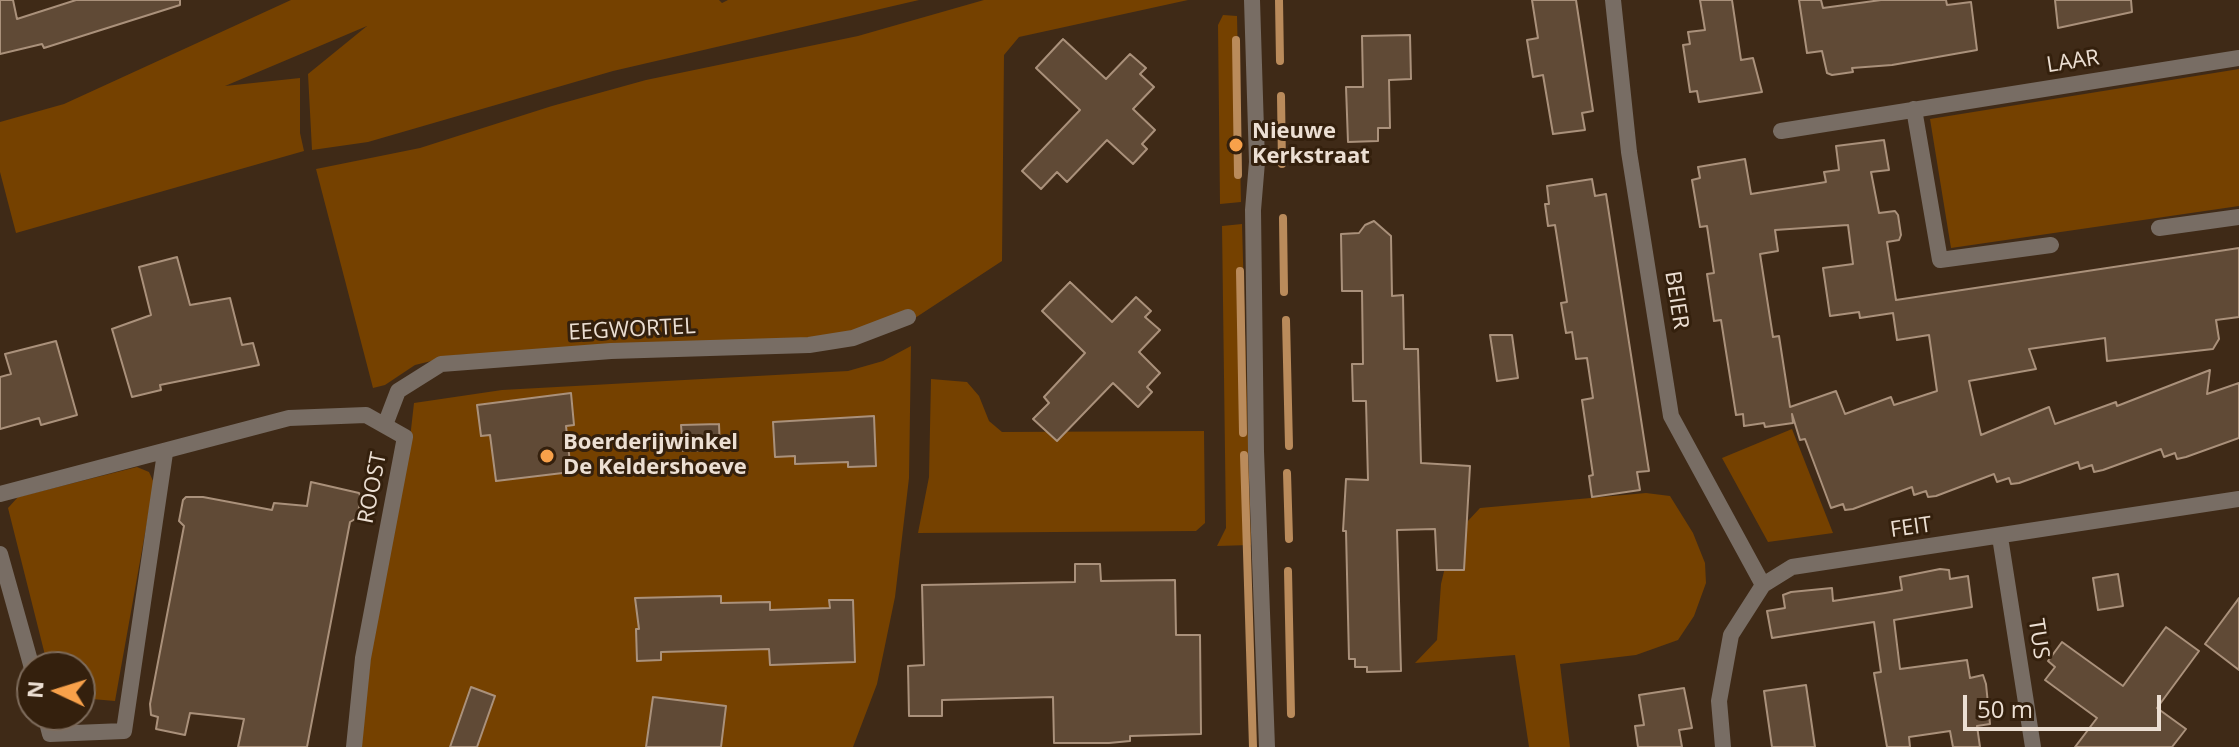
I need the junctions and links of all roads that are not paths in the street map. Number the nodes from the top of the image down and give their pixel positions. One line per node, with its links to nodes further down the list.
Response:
1 (1252, 0): 20 (street)
2 (1613, 0): 16 (street, BEIER)
3 (2239, 58): 4 (street, LAAR)
4 (1914, 109): 5 (street, LAAR); 8 (street)
5 (1781, 131)
6 (2239, 217): 7 (street)
7 (2159, 228)
8 (2051, 245)
9 (908, 317): 10 (street, EEGWORTEL)
10 (385, 425): 11 (street, ROOST); 19 (street, ROOST)
11 (165, 453): 12 (street, ROOST); 18 (street)
12 (0, 494)
13 (2239, 499): 14 (street, FEIT)
14 (2000, 537): 16 (street, FEIT); 22 (street, TUS)
15 (0, 554): 17 (street)
16 (1763, 585): 21 (street, FEIT)
17 (27, 651)
18 (49, 731)
19 (354, 747)
20 (1267, 747)
21 (1723, 747)
22 (2033, 747)

